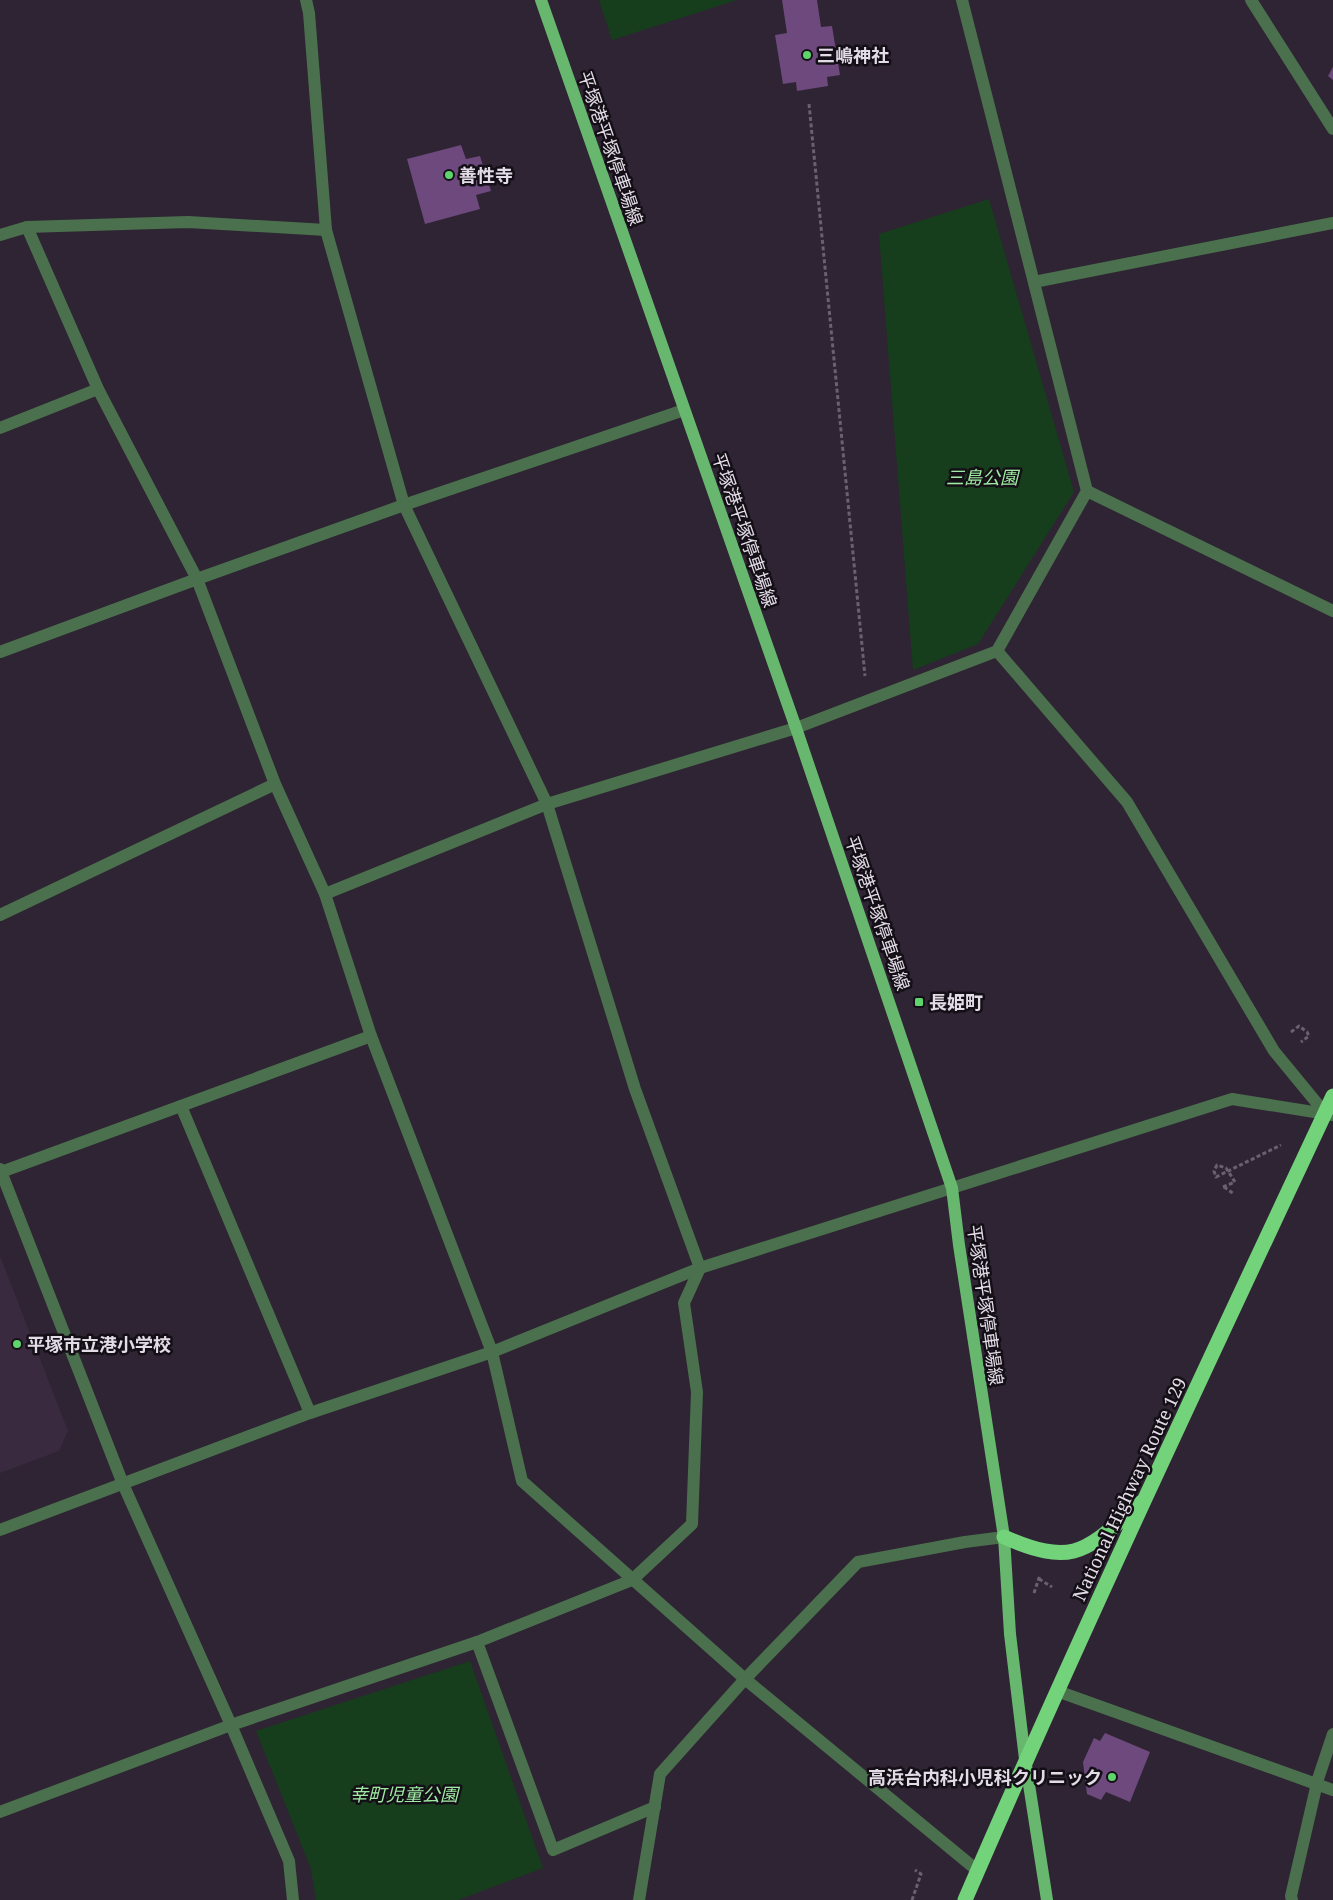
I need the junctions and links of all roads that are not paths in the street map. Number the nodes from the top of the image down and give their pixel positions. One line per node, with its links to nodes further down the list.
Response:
1 (306, 0): 8 (street)
2 (541, 0): 12 (main road, 平塚港平塚停車場線)
3 (962, 0): 10 (street)
4 (1251, 0): 5 (street)
5 (1333, 129)
6 (1333, 223): 10 (street)
7 (28, 227): 8 (street); 9 (street); 11 (street)
8 (326, 230): 15 (street)
9 (0, 235)
10 (1034, 282): 14 (street)
11 (98, 389): 13 (street); 16 (street)
12 (684, 410): 15 (street); 20 (main road, 平塚港平塚停車場線)
13 (0, 428)
14 (1087, 491): 17 (street); 18 (street)
15 (404, 506): 16 (street); 22 (street)
16 (197, 579): 19 (street); 21 (street)
17 (1333, 611)
18 (997, 650): 20 (street); 28 (street)
19 (0, 652)
20 (796, 728): 22 (street); 30 (main road, 平塚港平塚停車場線)
21 (275, 784): 23 (street); 24 (street)
22 (547, 804): 23 (street); 31 (street)
23 (325, 894): 25 (street)
24 (0, 915)
25 (371, 1036): 27 (street); 32 (street)
26 (1333, 1096): 28 (highway, National Highway Route 129)
27 (181, 1106): 29 (street); 33 (street)
28 (1329, 1114): 30 (street); 35 (highway, National Highway Route 129)
29 (1, 1171): 34 (street)
30 (952, 1188): 31 (street); 37 (main road, 平塚港平塚停車場線)
31 (700, 1268): 32 (street); 38 (street)
32 (492, 1352): 33 (street); 38 (street)
33 (310, 1413): 34 (street)
34 (122, 1484): 36 (street); 42 (street)
35 (1146, 1499): 37 (highway); 41 (highway, National Highway Route 129)
36 (0, 1530)
37 (1004, 1537): 40 (street); 44 (main road, 平塚港平塚停車場線)
38 (632, 1580): 39 (street); 40 (street)
39 (477, 1642): 42 (street); 47 (street)
40 (745, 1679): 47 (street); 49 (street)
41 (1057, 1690): 44 (highway, National Highway Route 129); 45 (street)
42 (231, 1725): 48 (street); 50 (street)
43 (1333, 1734): 45 (street)
44 (1026, 1759): 49 (highway, National Highway Route 129); 53 (main road, 平塚港平塚停車場線)
45 (1317, 1785): 46 (street); 54 (street)
46 (1333, 1790)
47 (654, 1807): 51 (street)
48 (0, 1812)
49 (978, 1871): 52 (highway, National Highway Route 129)
50 (294, 1900)
51 (639, 1900)
52 (965, 1900)
53 (1047, 1900)
54 (1292, 1900)

